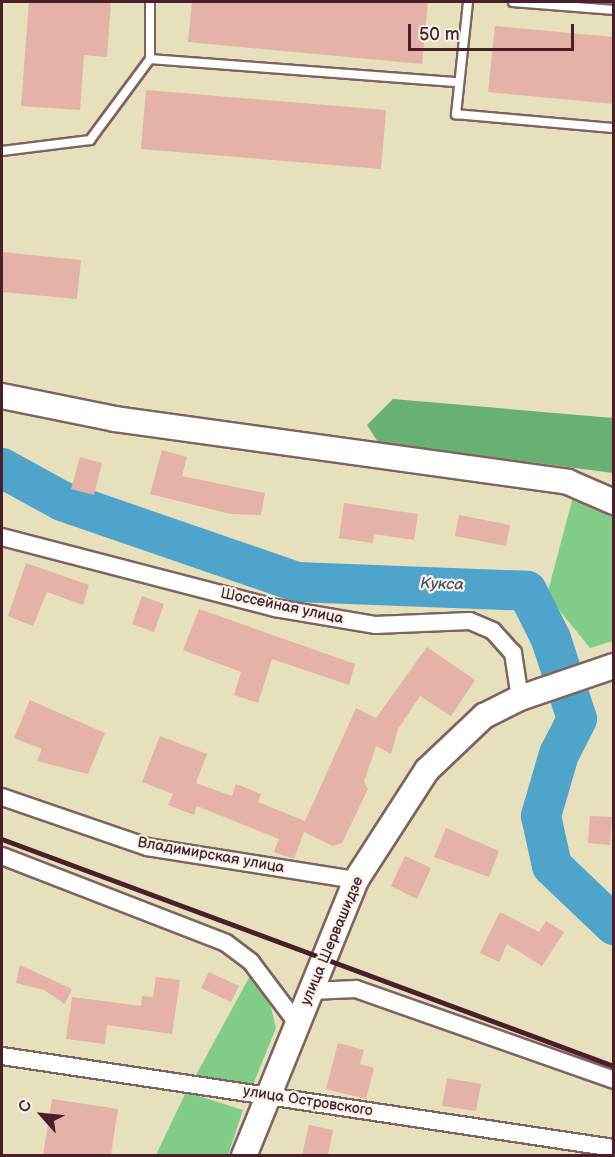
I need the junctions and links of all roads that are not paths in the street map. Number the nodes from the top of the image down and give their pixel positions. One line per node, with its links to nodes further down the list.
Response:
1 (150, 2): 5 (lane)
2 (468, 2): 6 (lane)
3 (513, 2): 4 (lane)
4 (614, 10)
5 (150, 59): 6 (lane); 8 (lane)
6 (457, 82): 7 (lane)
7 (614, 128)
8 (2, 151)
9 (2, 396): 10 (street)
10 (614, 502)
11 (2, 537): 13 (street, Шоссейная улица)
12 (610, 667): 13 (street, улица Шервашидзе)
13 (529, 694): 16 (street, улица Шервашидзе)
14 (2, 797): 16 (street, Владимирская улица)
15 (2, 856): 18 (street)
16 (356, 880): 17 (street, улица Шервашидзе)
17 (310, 991): 18 (street, улица Шервашидзе); 20 (street)
18 (297, 1023): 21 (street, улица Шервашидзе)
19 (2, 1056): 21 (street, улица Островского)
20 (614, 1080)
21 (266, 1095): 22 (street, улица Островского); 23 (street, улица Шервашидзе)
22 (614, 1148)
23 (244, 1154)

